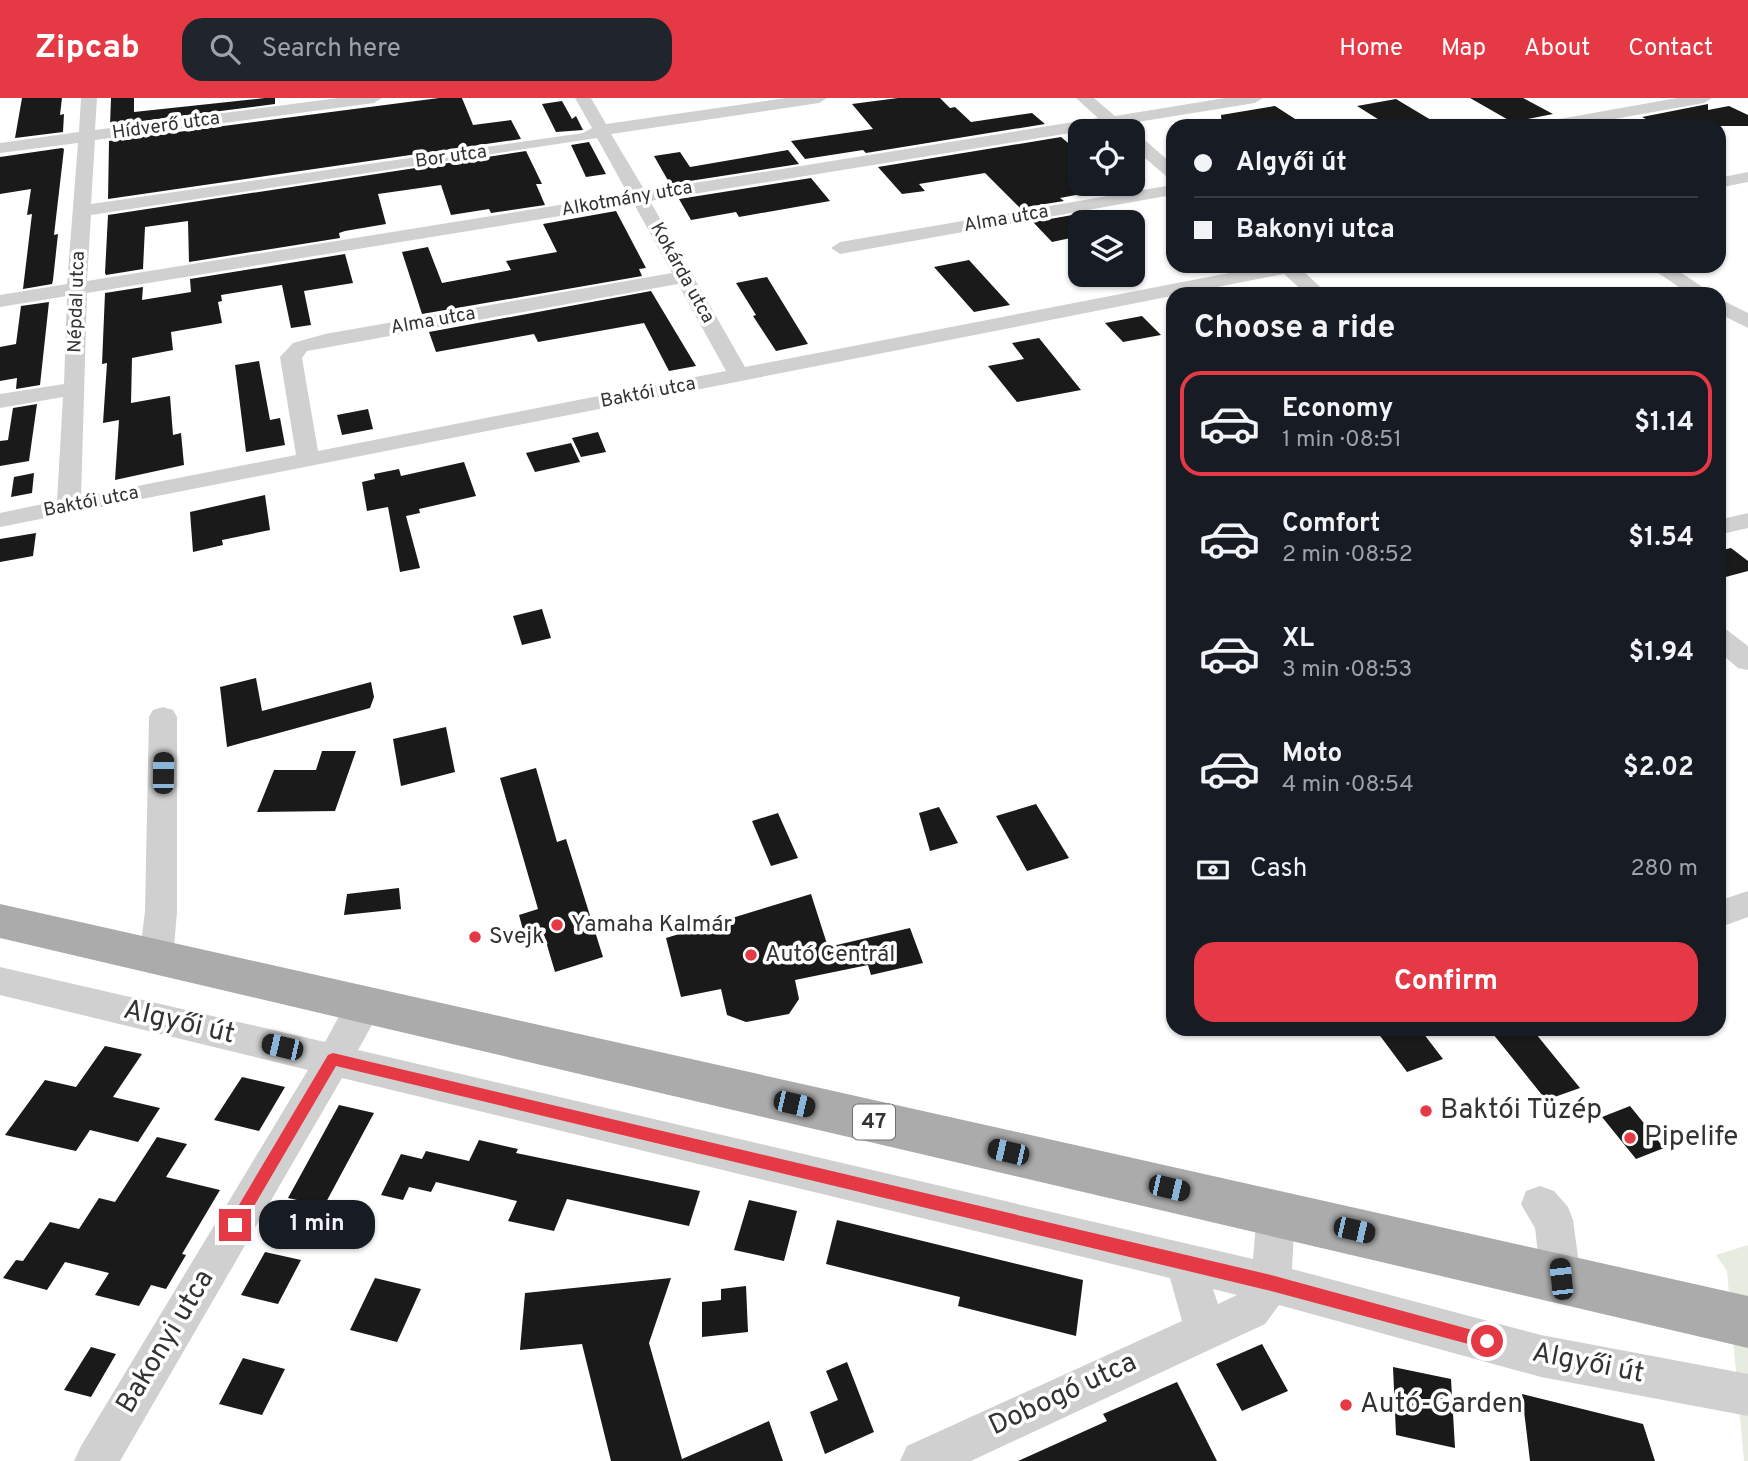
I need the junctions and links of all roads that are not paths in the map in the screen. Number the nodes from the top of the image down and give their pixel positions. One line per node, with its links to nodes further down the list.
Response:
1 (89, 98): 16 (street, Népdal utca)
2 (374, 98): 16 (street, Hídverő utca)
3 (583, 98): 14 (street, Kokárda utca)
4 (819, 98): 14 (street, Bor utca)
5 (1084, 98): 10 (street)
6 (1255, 98): 13 (street, Alkotmány utca)
7 (1704, 98): 9 (street)
8 (1591, 104): 9 (street)
9 (1611, 115): 11 (street); 12 (street)
10 (1109, 119)
11 (1588, 119)
12 (1619, 119)
13 (1145, 120)
14 (602, 130): 21 (street, Kokárda utca); 22 (street, Bor utca)
15 (1068, 133): 21 (street, Alkotmány utca)
16 (87, 137): 17 (street, Hídverő utca); 22 (street, Népdal utca)
17 (0, 148)
18 (1145, 149): 19 (street)
19 (1166, 167)
20 (1166, 191): 23 (street, Alma utca)
21 (641, 198): 27 (street, Kokárda utca); 31 (street, Alkotmány utca)
22 (81, 211): 31 (street, Népdal utca)
23 (841, 248)
24 (1259, 273): 28 (street, Baktói utca)
25 (1296, 273): 29 (street)
26 (1669, 273): 30 (street)
27 (684, 277): 37 (street, Kokárda utca); 40 (street, Alma utca)
28 (1187, 287)
29 (1311, 287)
30 (1692, 287)
31 (76, 289): 33 (street, Alkotmány utca); 38 (street, Népdal utca)
32 (1166, 291): 37 (street, Baktói utca)
33 (0, 301)
34 (1726, 309): 35 (street)
35 (1748, 322): 36 (street)
36 (1726, 327)
37 (739, 374): 40 (street, Baktói utca)
38 (73, 389): 39 (street); 41 (street, Népdal utca)
39 (0, 401)
40 (308, 460): 41 (street, Baktói utca)
41 (69, 507): 42 (street, Baktói utca)
42 (0, 520)
43 (1748, 520): 44 (street)
44 (1726, 526)
45 (1726, 643): 46 (street)
46 (1748, 661)
47 (163, 717): 51 (street)
48 (1748, 904): 49 (street)
49 (1726, 912)
50 (0, 922): 51 (main road, 47)
51 (156, 958): 53 (main road, 47)
52 (0, 981): 54 (street, Algyői út)
53 (365, 1007): 54 (street, Bakonyi utca); 55 (main road, 47)
54 (333, 1059): 57 (street, Algyői út); 63 (street, Bakonyi utca)
55 (1276, 1212): 58 (main road, 47); 59 (street)
56 (1552, 1212): 58 (street)
57 (1185, 1262): 59 (street, Algyői út); 61 (street)
58 (1561, 1279): 60 (main road, 47)
59 (1271, 1283): 61 (street, Dobogó utca); 62 (street, Algyői út)
60 (1748, 1322)
61 (1205, 1330): 64 (street, Dobogó utca)
62 (1748, 1395)
63 (96, 1461)
64 (922, 1461)

